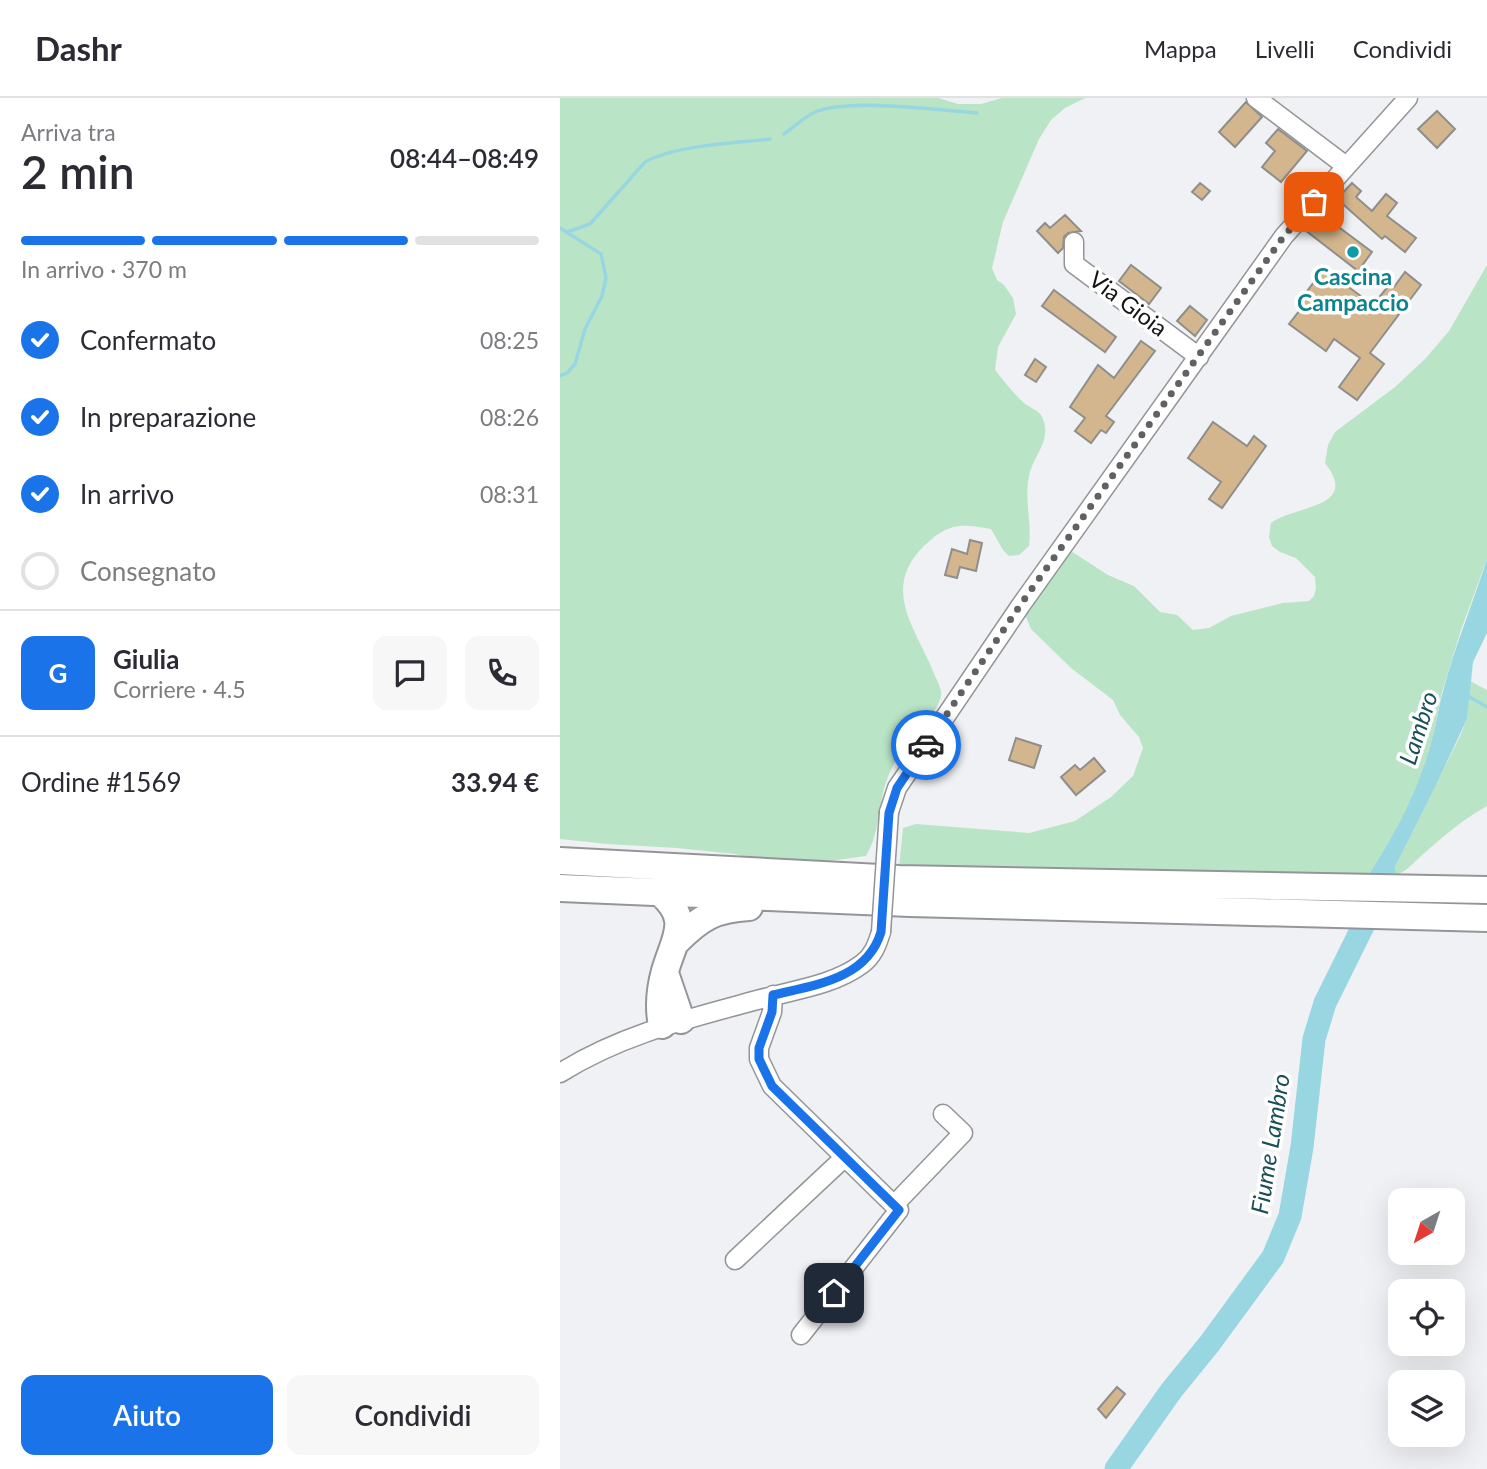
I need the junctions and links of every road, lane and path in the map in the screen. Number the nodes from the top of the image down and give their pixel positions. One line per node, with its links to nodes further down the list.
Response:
1 (1256, 98): 3 (street)
2 (1408, 98): 3 (street)
3 (1346, 166): 5 (street)
4 (1074, 242): 5 (street, Via Gioia)
5 (1199, 357): 13 (street, bridge)
6 (560, 861): 8 (highway)
7 (560, 888): 9 (highway)
8 (1487, 890)
9 (659, 892): 10 (highway); 12 (highway)
10 (910, 903): 11 (highway); 12 (highway)
11 (1487, 918)
12 (677, 941): 14 (highway)
13 (773, 995): 14 (street); 17 (street)
14 (672, 1023): 15 (street)
15 (560, 1073)
16 (943, 1114): 18 (street)
17 (845, 1157): 18 (street); 19 (street)
18 (894, 1205): 20 (street)
19 (735, 1260)
20 (802, 1335)

